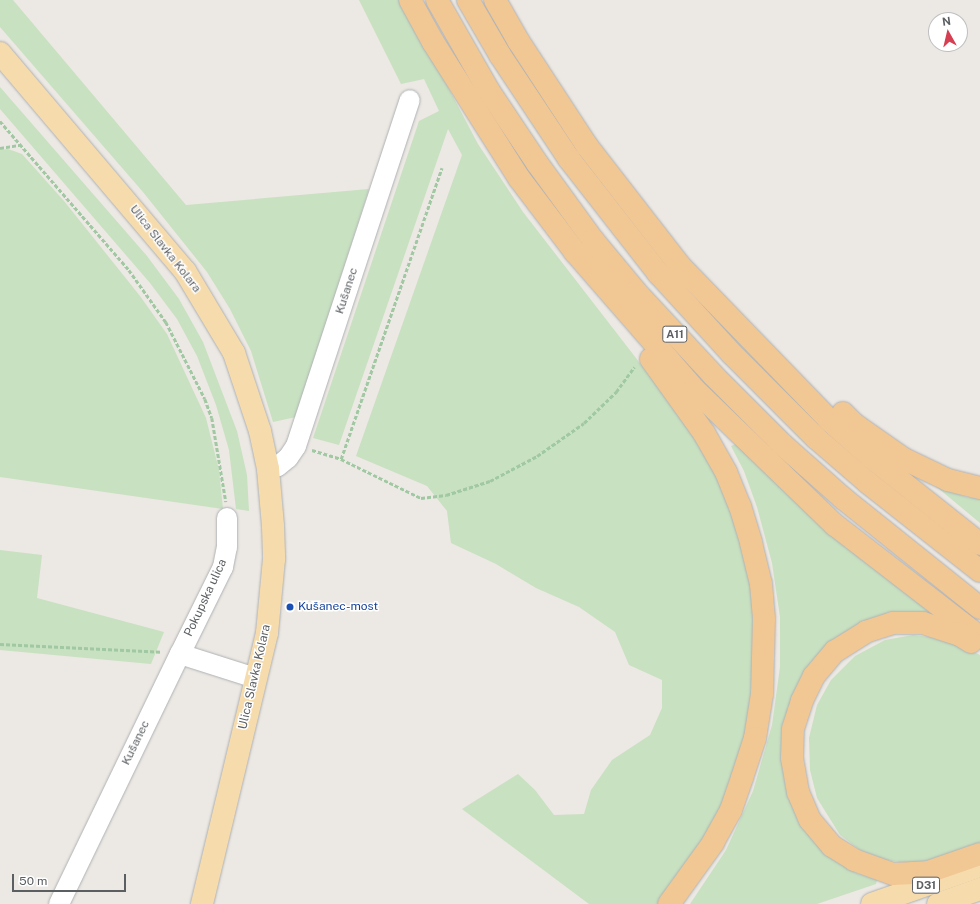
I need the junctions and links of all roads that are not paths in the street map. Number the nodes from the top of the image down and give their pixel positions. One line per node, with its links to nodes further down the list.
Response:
1 (410, 0): 7 (highway)
2 (437, 0): 14 (highway, A11)
3 (468, 0): 13 (highway, A11)
4 (495, 0): 8 (highway)
5 (0, 53): 9 (main road, Ulica Slavka Kolara)
6 (410, 100): 9 (street, Kušanec)
7 (575, 252): 15 (highway); 24 (highway)
8 (733, 318): 10 (highway); 12 (highway)
9 (268, 469): 18 (main road, Ulica Slavka Kolara)
10 (980, 488)
11 (228, 518): 17 (street, Pokupska ulica)
12 (980, 544)
13 (980, 571)
14 (980, 608)
15 (980, 637)
16 (980, 648): 19 (highway)
17 (180, 654): 18 (street); 22 (street, Kušanec)
18 (255, 678): 23 (main road, Ulica Slavka Kolara)
19 (980, 854)
20 (980, 866): 25 (main road, D31)
21 (980, 889): 26 (main road, D31)
22 (59, 904)
23 (202, 904)
24 (669, 904)
25 (872, 904)
26 (938, 904)

